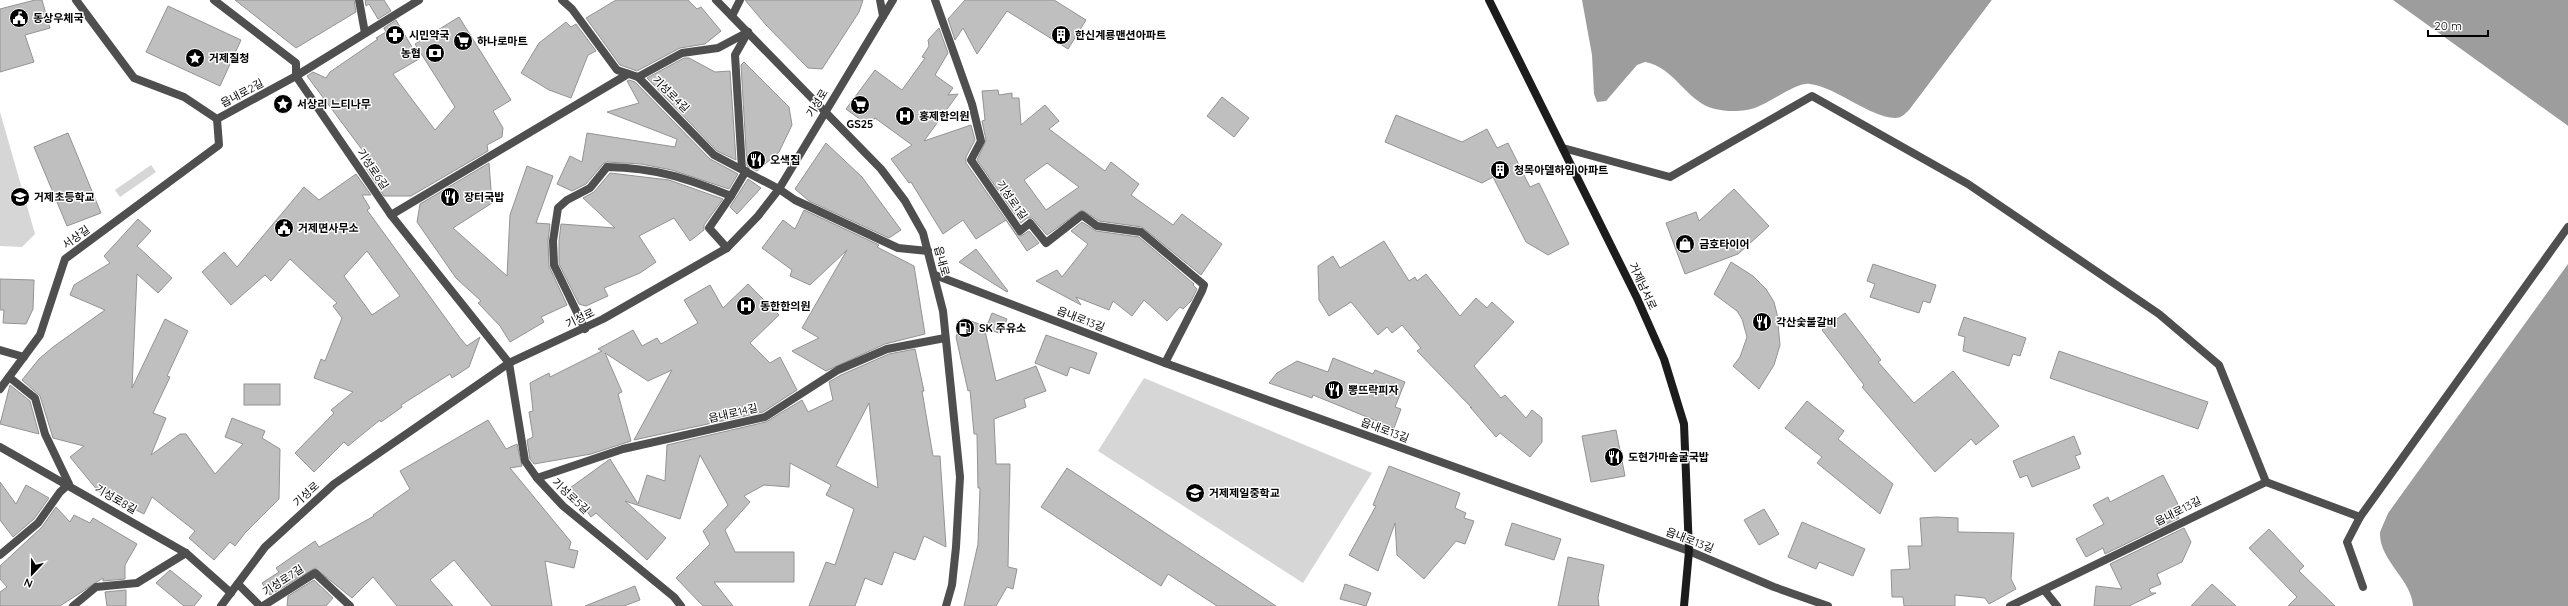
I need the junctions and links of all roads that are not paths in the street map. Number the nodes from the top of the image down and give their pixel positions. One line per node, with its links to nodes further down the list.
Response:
1 (76, 0): 20 (street, 읍내로2길)
2 (214, 0): 17 (street, 기성로6길)
3 (359, 0): 15 (street)
4 (419, 0): 15 (street, 읍내로2길)
5 (562, 0): 16 (street, 기성로4길)
6 (716, 0): 12 (street, 읍내로)
7 (740, 0): 12 (street)
8 (880, 0): 13 (street)
9 (893, 0): 13 (street, 기성로)
10 (935, 0): 35 (street, 기성로1길)
11 (1489, 0): 21 (main road, 거제남서로)
12 (732, 16): 14 (street, 읍내로)
13 (883, 16): 19 (street, 기성로)
14 (748, 32): 18 (street); 19 (street, 읍내로); 22 (street)
15 (365, 33): 17 (street, 읍내로2길)
16 (628, 74): 18 (street, 기성로4길); 25 (street)
17 (296, 76): 20 (street, 읍내로2길); 25 (street, 기성로6길)
18 (638, 77): 22 (street, 기성로4길)
19 (825, 111): 23 (street, 기성로); 28 (street, 읍내로)
20 (217, 119): 33 (street, 서상길)
21 (1563, 148): 40 (street); 43 (main road, 거제남서로)
22 (744, 170): 23 (street, 기성로4길); 24 (street)
23 (779, 189): 27 (street, 기성로); 28 (street, 기성로4길)
24 (731, 196): 27 (street); 30 (street)
25 (391, 215): 34 (street, 기성로6길)
26 (2568, 227): 42 (street)
27 (727, 248): 30 (street, 기성로)
28 (928, 251): 29 (street, 읍내로)
29 (935, 275): 31 (street, 읍내로); 35 (street, 읍내로13길)
30 (585, 329): 34 (street, 기성로)
31 (945, 338): 39 (street, 읍내로14길); 56 (street, 읍내로)
32 (0, 350): 33 (street)
33 (24, 357): 36 (street, 서상길)
34 (508, 363): 39 (street, 기성로5길); 46 (street, 기성로)
35 (1165, 363): 43 (street, 읍내로13길)
36 (9, 377): 37 (street, 서상길); 41 (street)
37 (0, 389)
38 (0, 446): 41 (street, 기성로8길)
39 (537, 478): 55 (street, 기성로5길)
40 (2266, 482): 42 (street); 48 (street, 읍내로13길)
41 (69, 484): 44 (street, 기성로8길); 45 (street)
42 (2360, 517): 47 (street)
43 (1689, 551): 57 (main road, 거제남서로); 58 (street, 읍내로13길)
44 (186, 553): 49 (street, 기성로8길); 50 (street)
45 (0, 555)
46 (238, 584): 49 (street, 기성로); 52 (street, 기성로7길)
47 (2363, 588)
48 (2045, 591): 59 (street, 읍내로13길); 60 (street)
49 (231, 593): 51 (street, 기성로)
50 (72, 606)
51 (222, 606)
52 (260, 606)
53 (264, 606): 54 (street, 기성로7길)
54 (350, 606)
55 (681, 606)
56 (946, 606)
57 (1684, 606)
58 (1828, 606)
59 (2010, 606)
60 (2057, 606)

